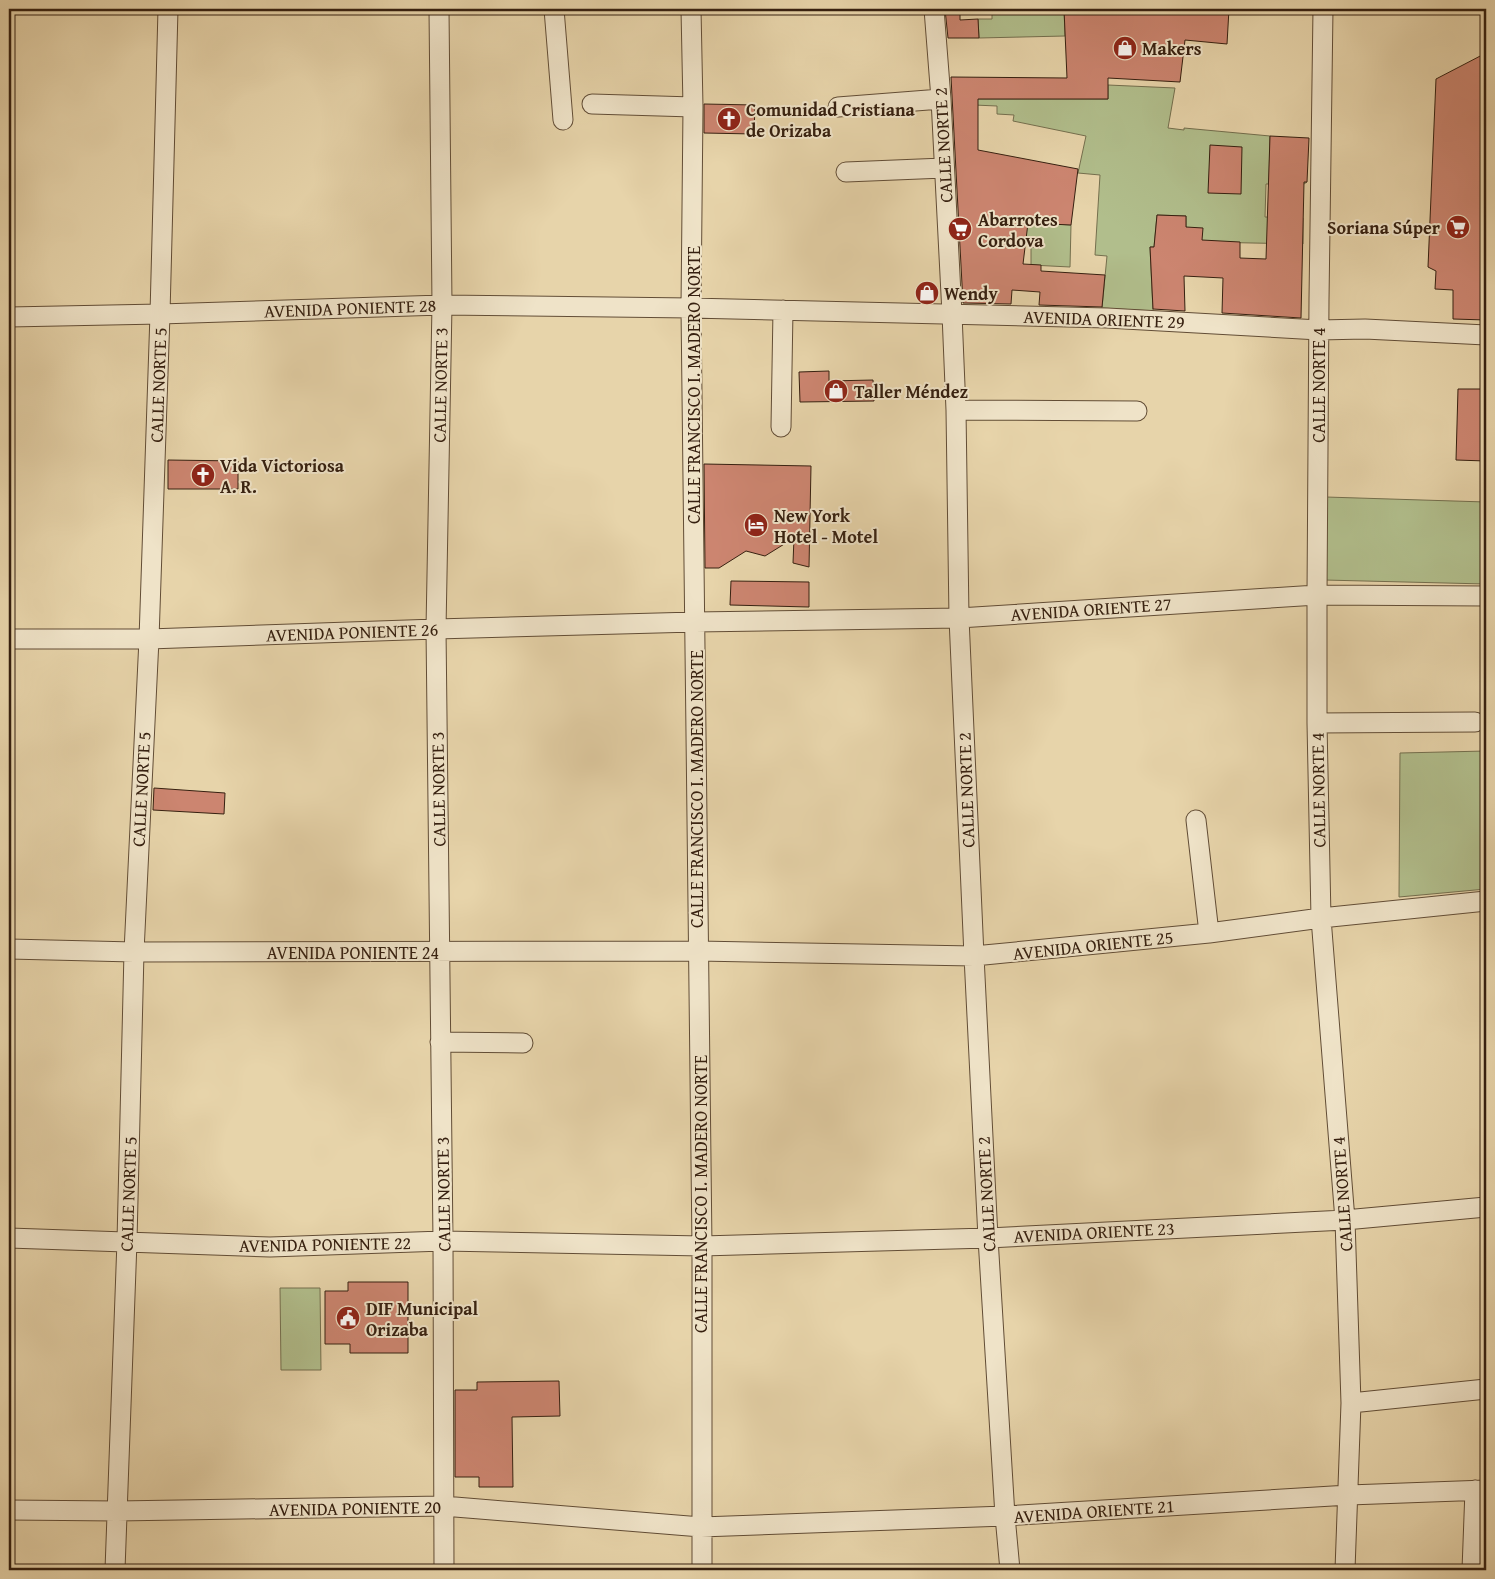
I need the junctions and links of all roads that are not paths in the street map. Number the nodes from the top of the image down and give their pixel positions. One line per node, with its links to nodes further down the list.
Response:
1 (168, 9): 17 (street, CALLE NORTE 5)
2 (438, 9): 14 (street, CALLE NORTE 3)
3 (554, 9): 11 (street)
4 (691, 9): 9 (street, CALLE FRANCISCO I. MADERO NORTE)
5 (934, 9): 7 (street, CALLE NORTE 2)
6 (1324, 9): 20 (street, CALLE NORTE 4)
7 (941, 99): 10 (street); 12 (street, CALLE NORTE 2)
8 (592, 104): 9 (street)
9 (692, 107): 15 (street, CALLE FRANCISCO I. MADERO NORTE)
10 (838, 107)
11 (563, 120)
12 (944, 168): 13 (street); 18 (street, CALLE NORTE 2)
13 (846, 172)
14 (442, 305): 15 (street, AVENIDA PONIENTE 28); 17 (street, AVENIDA PONIENTE 28); 29 (street, CALLE NORTE 3)
15 (691, 308): 16 (street, AVENIDA ORIENTE 29); 28 (street, CALLE FRANCISCO I. MADERO NORTE)
16 (783, 310): 18 (street, AVENIDA ORIENTE 29); 24 (street)
17 (160, 314): 19 (street, AVENIDA PONIENTE 28); 31 (street, CALLE NORTE 5)
18 (952, 314): 20 (street, AVENIDA ORIENTE 29); 22 (street, CALLE NORTE 2)
19 (9, 317)
20 (1319, 330): 21 (street, AVENIDA ORIENTE 29); 25 (street, CALLE NORTE 4)
21 (1486, 335)
22 (956, 410): 23 (street); 27 (street, CALLE NORTE 2)
23 (1137, 411)
24 (781, 427)
25 (1316, 595): 26 (street, AVENIDA ORIENTE 27); 27 (street, AVENIDA ORIENTE 27); 33 (street, CALLE NORTE 4)
26 (1486, 596)
27 (959, 618): 28 (street, AVENIDA ORIENTE 27); 42 (street, CALLE NORTE 2)
28 (695, 622): 29 (street, AVENIDA PONIENTE 26); 41 (street, CALLE FRANCISCO I. MADERO NORTE)
29 (436, 629): 31 (street, AVENIDA PONIENTE 26); 40 (street, CALLE NORTE 3)
30 (9, 639): 31 (street, AVENIDA PONIENTE 26)
31 (149, 639): 39 (street, CALLE NORTE 5)
32 (1475, 722): 33 (street)
33 (1317, 723): 36 (street, CALLE NORTE 4)
34 (1196, 820): 37 (street)
35 (1486, 900): 36 (street, AVENIDA ORIENTE 25)
36 (1321, 918): 37 (street, AVENIDA ORIENTE 25); 46 (street, CALLE NORTE 4)
37 (1209, 933): 42 (street, AVENIDA ORIENTE 25)
38 (9, 949): 39 (street, AVENIDA PONIENTE 24)
39 (134, 952): 40 (street, AVENIDA PONIENTE 24); 49 (street, CALLE NORTE 5)
40 (440, 952): 41 (street, AVENIDA PONIENTE 24); 43 (street, CALLE NORTE 3)
41 (698, 952): 42 (street, AVENIDA ORIENTE 25); 51 (street, CALLE FRANCISCO I. MADERO NORTE)
42 (974, 956): 48 (street, CALLE NORTE 2)
43 (440, 1042): 44 (street); 50 (street, CALLE NORTE 3)
44 (523, 1043)
45 (1486, 1207): 46 (street, AVENIDA ORIENTE 23)
46 (1345, 1220): 48 (street, AVENIDA ORIENTE 23); 53 (street, CALLE NORTE 4)
47 (9, 1238): 49 (street, AVENIDA PONIENTE 22)
48 (988, 1238): 51 (street, AVENIDA ORIENTE 23); 59 (street, CALLE NORTE 2)
49 (127, 1241): 50 (street, AVENIDA PONIENTE 22); 58 (street, CALLE NORTE 5)
50 (444, 1242): 51 (street, AVENIDA PONIENTE 22); 56 (street, CALLE NORTE 3)
51 (702, 1246): 60 (street, CALLE FRANCISCO I. MADERO NORTE)
52 (1486, 1389): 53 (street)
53 (1351, 1403): 55 (street, CALLE NORTE 4)
54 (1481, 1490): 55 (street, AVENIDA ORIENTE 21); 66 (street)
55 (1349, 1495): 59 (street, AVENIDA ORIENTE 21); 65 (street, CALLE NORTE 4)
56 (443, 1506): 58 (street, AVENIDA PONIENTE 20); 60 (street, AVENIDA PONIENTE 20); 62 (street, CALLE NORTE 3)
57 (9, 1510): 58 (street, AVENIDA PONIENTE 20)
58 (117, 1511): 61 (street, CALLE NORTE 5)
59 (1005, 1516): 60 (street, AVENIDA ORIENTE 21); 64 (street, CALLE NORTE 2)
60 (701, 1526): 63 (street, CALLE FRANCISCO I. MADERO NORTE)
61 (115, 1570)
62 (444, 1570)
63 (702, 1570)
64 (1010, 1570)
65 (1341, 1570)
66 (1472, 1570)

